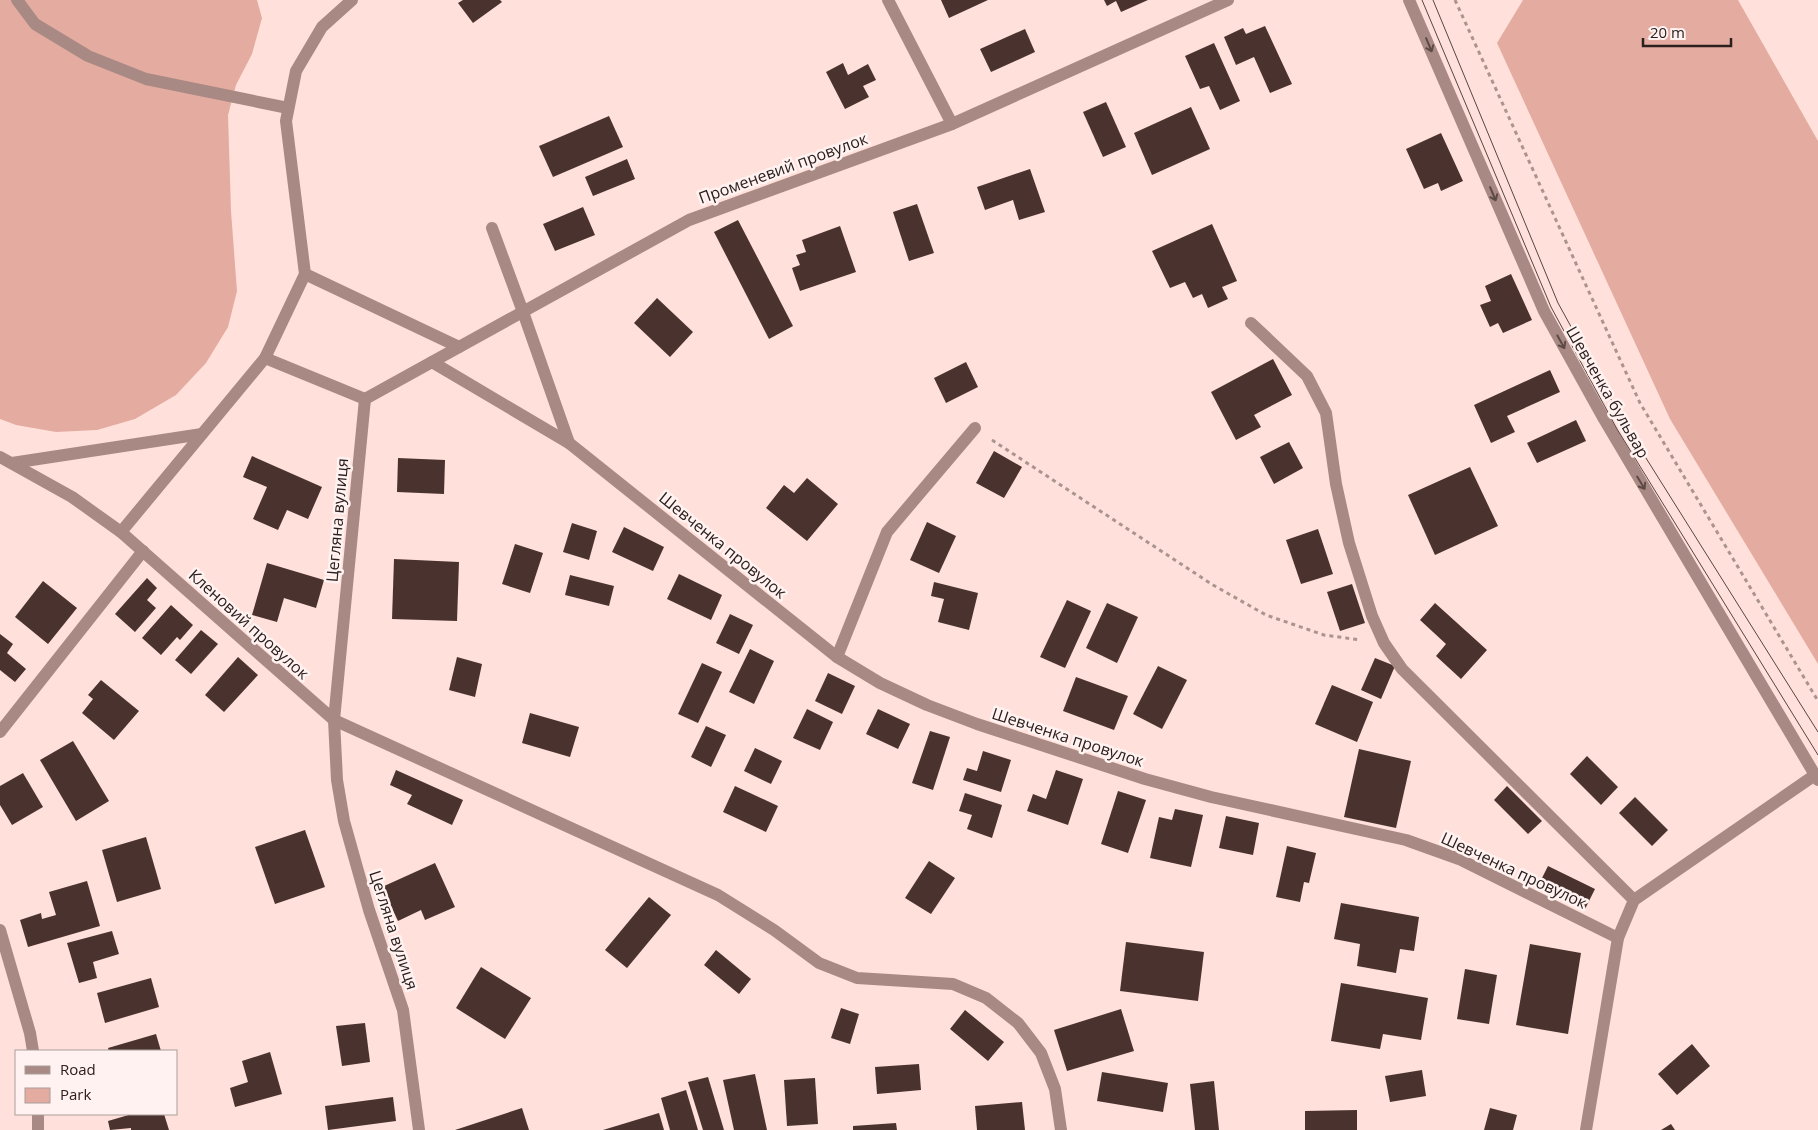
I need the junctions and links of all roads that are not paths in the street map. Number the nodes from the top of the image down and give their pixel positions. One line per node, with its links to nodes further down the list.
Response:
1 (17, 0): 6 (street)
2 (352, 0): 6 (street)
3 (888, 0): 7 (street)
4 (1228, 0): 7 (street, Променевий провулок)
5 (1409, 0): 26 (street, Шевченка бульвар, one-way to 26)
6 (288, 108): 9 (street)
7 (952, 124): 10 (street, Променевий провулок)
8 (492, 228): 10 (street)
9 (305, 274): 12 (street); 13 (street)
10 (523, 312): 12 (street, Променевий провулок); 18 (street)
11 (1251, 323): 27 (street)
12 (459, 347): 14 (street, Променевий провулок)
13 (265, 358): 15 (street); 17 (street)
14 (432, 362): 15 (street, Променевий провулок); 18 (street, Шевченка провулок)
15 (365, 399): 24 (street, Цегляна вулиця)
16 (975, 428): 23 (street)
17 (202, 434): 20 (street); 21 (street)
18 (569, 443): 23 (street, Шевченка провулок)
19 (0, 456): 20 (street, Кленовий провулок)
20 (12, 463): 21 (street, Кленовий провулок)
21 (121, 532): 22 (street, Кленовий провулок)
22 (143, 551): 24 (street, Кленовий провулок); 25 (street)
23 (837, 657): 29 (street, Шевченка провулок)
24 (334, 720): 33 (street, Цегляна вулиця); 34 (street)
25 (0, 732)
26 (1816, 777): 27 (street)
27 (1634, 900): 29 (street)
28 (0, 930): 30 (street)
29 (1618, 938): 35 (street)
30 (33, 1050)
31 (38, 1115): 32 (street)
32 (38, 1130)
33 (419, 1130)
34 (1061, 1130)
35 (1586, 1130)

